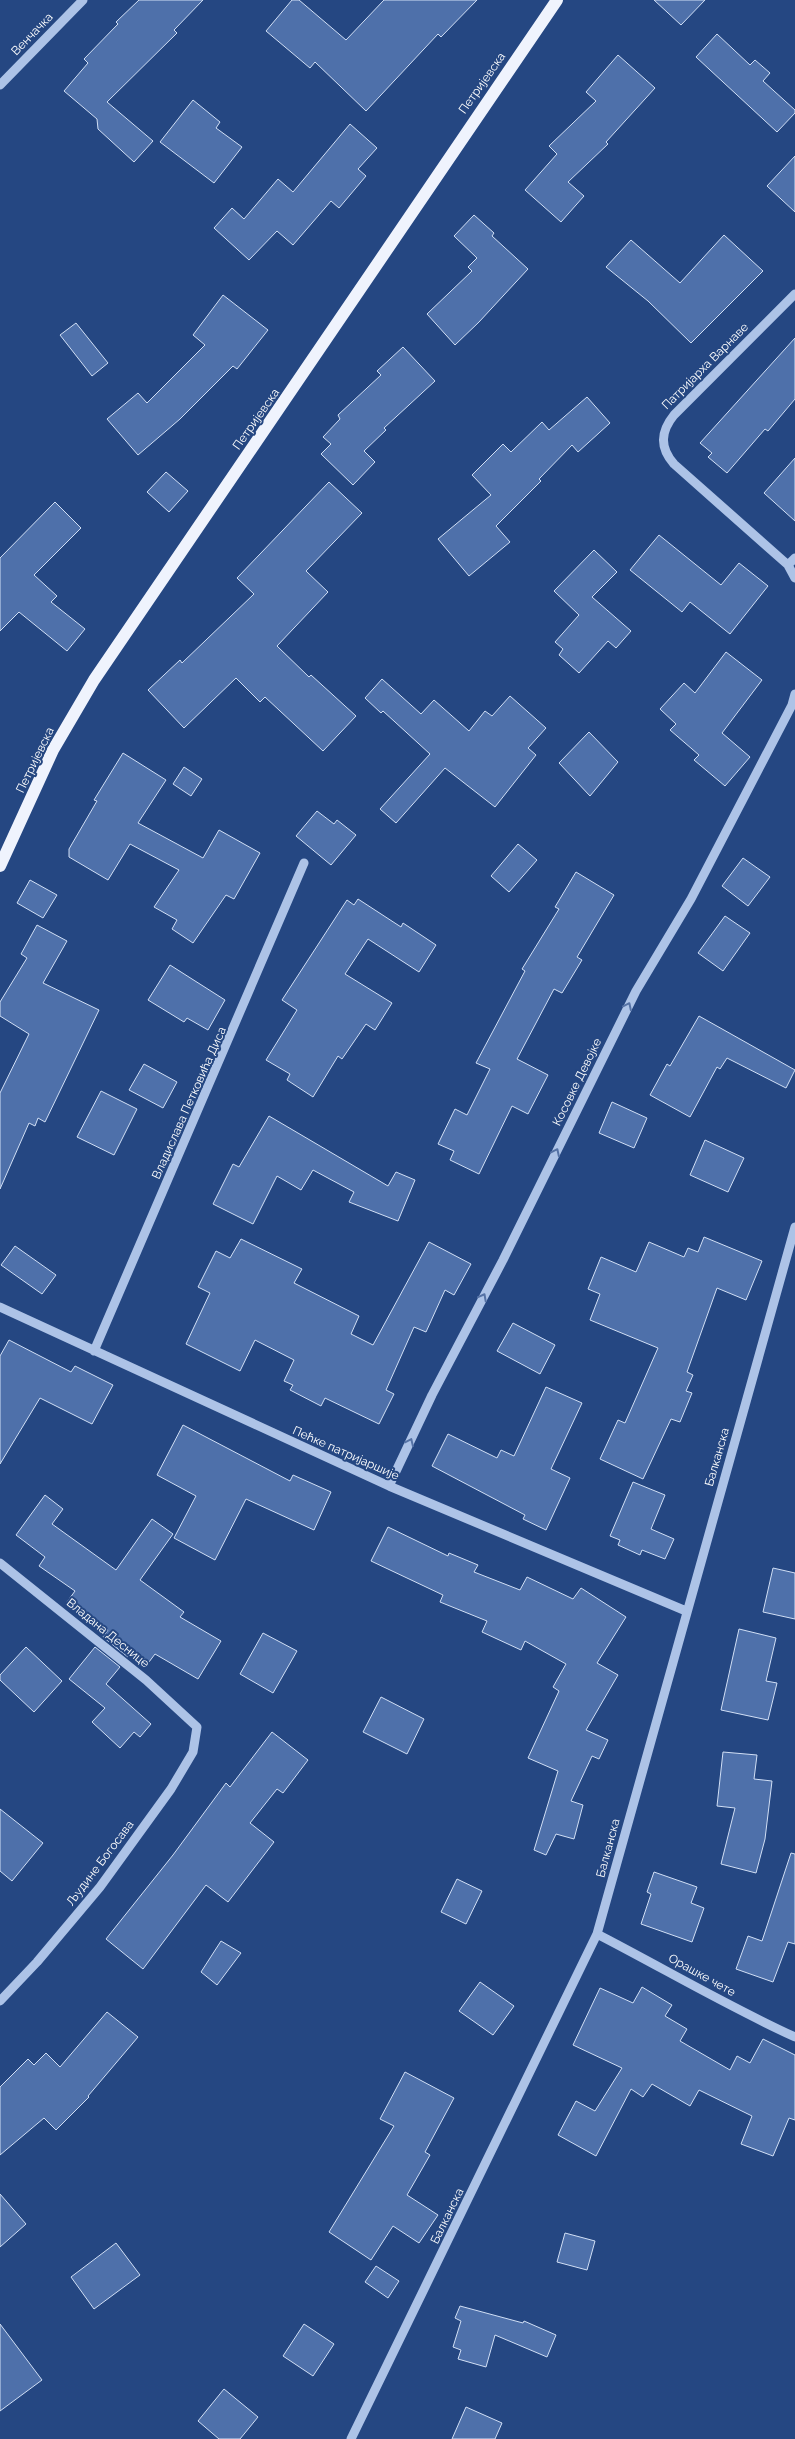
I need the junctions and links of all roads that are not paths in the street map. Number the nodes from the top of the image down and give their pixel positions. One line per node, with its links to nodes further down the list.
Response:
1 (83, 0): 3 (street, Венчачка)
2 (557, 0): 9 (main road, Петријевска)
3 (0, 85)
4 (795, 294): 5 (street, Патријарха Варнаве)
5 (792, 561): 6 (street)
6 (795, 578)
7 (795, 694): 13 (street, Косовке Девојке, one-way to 7)
8 (304, 863): 12 (street, Владислава Петковића Диса)
9 (0, 866)
10 (795, 1227): 15 (street, Балканска)
11 (0, 1307): 12 (street, Пећке патријаршије)
12 (94, 1351): 13 (street, Пећке патријаршије)
13 (389, 1486): 15 (street, Пећке патријаршије)
14 (0, 1563): 16 (street, Владана Деснице)
15 (686, 1611): 17 (street, Балканска)
16 (197, 1727): 18 (street, Људине Богосава)
17 (597, 1934): 19 (street, Орашке чете); 20 (street, Балканска)
18 (0, 2001)
19 (795, 2036)
20 (351, 2439)

